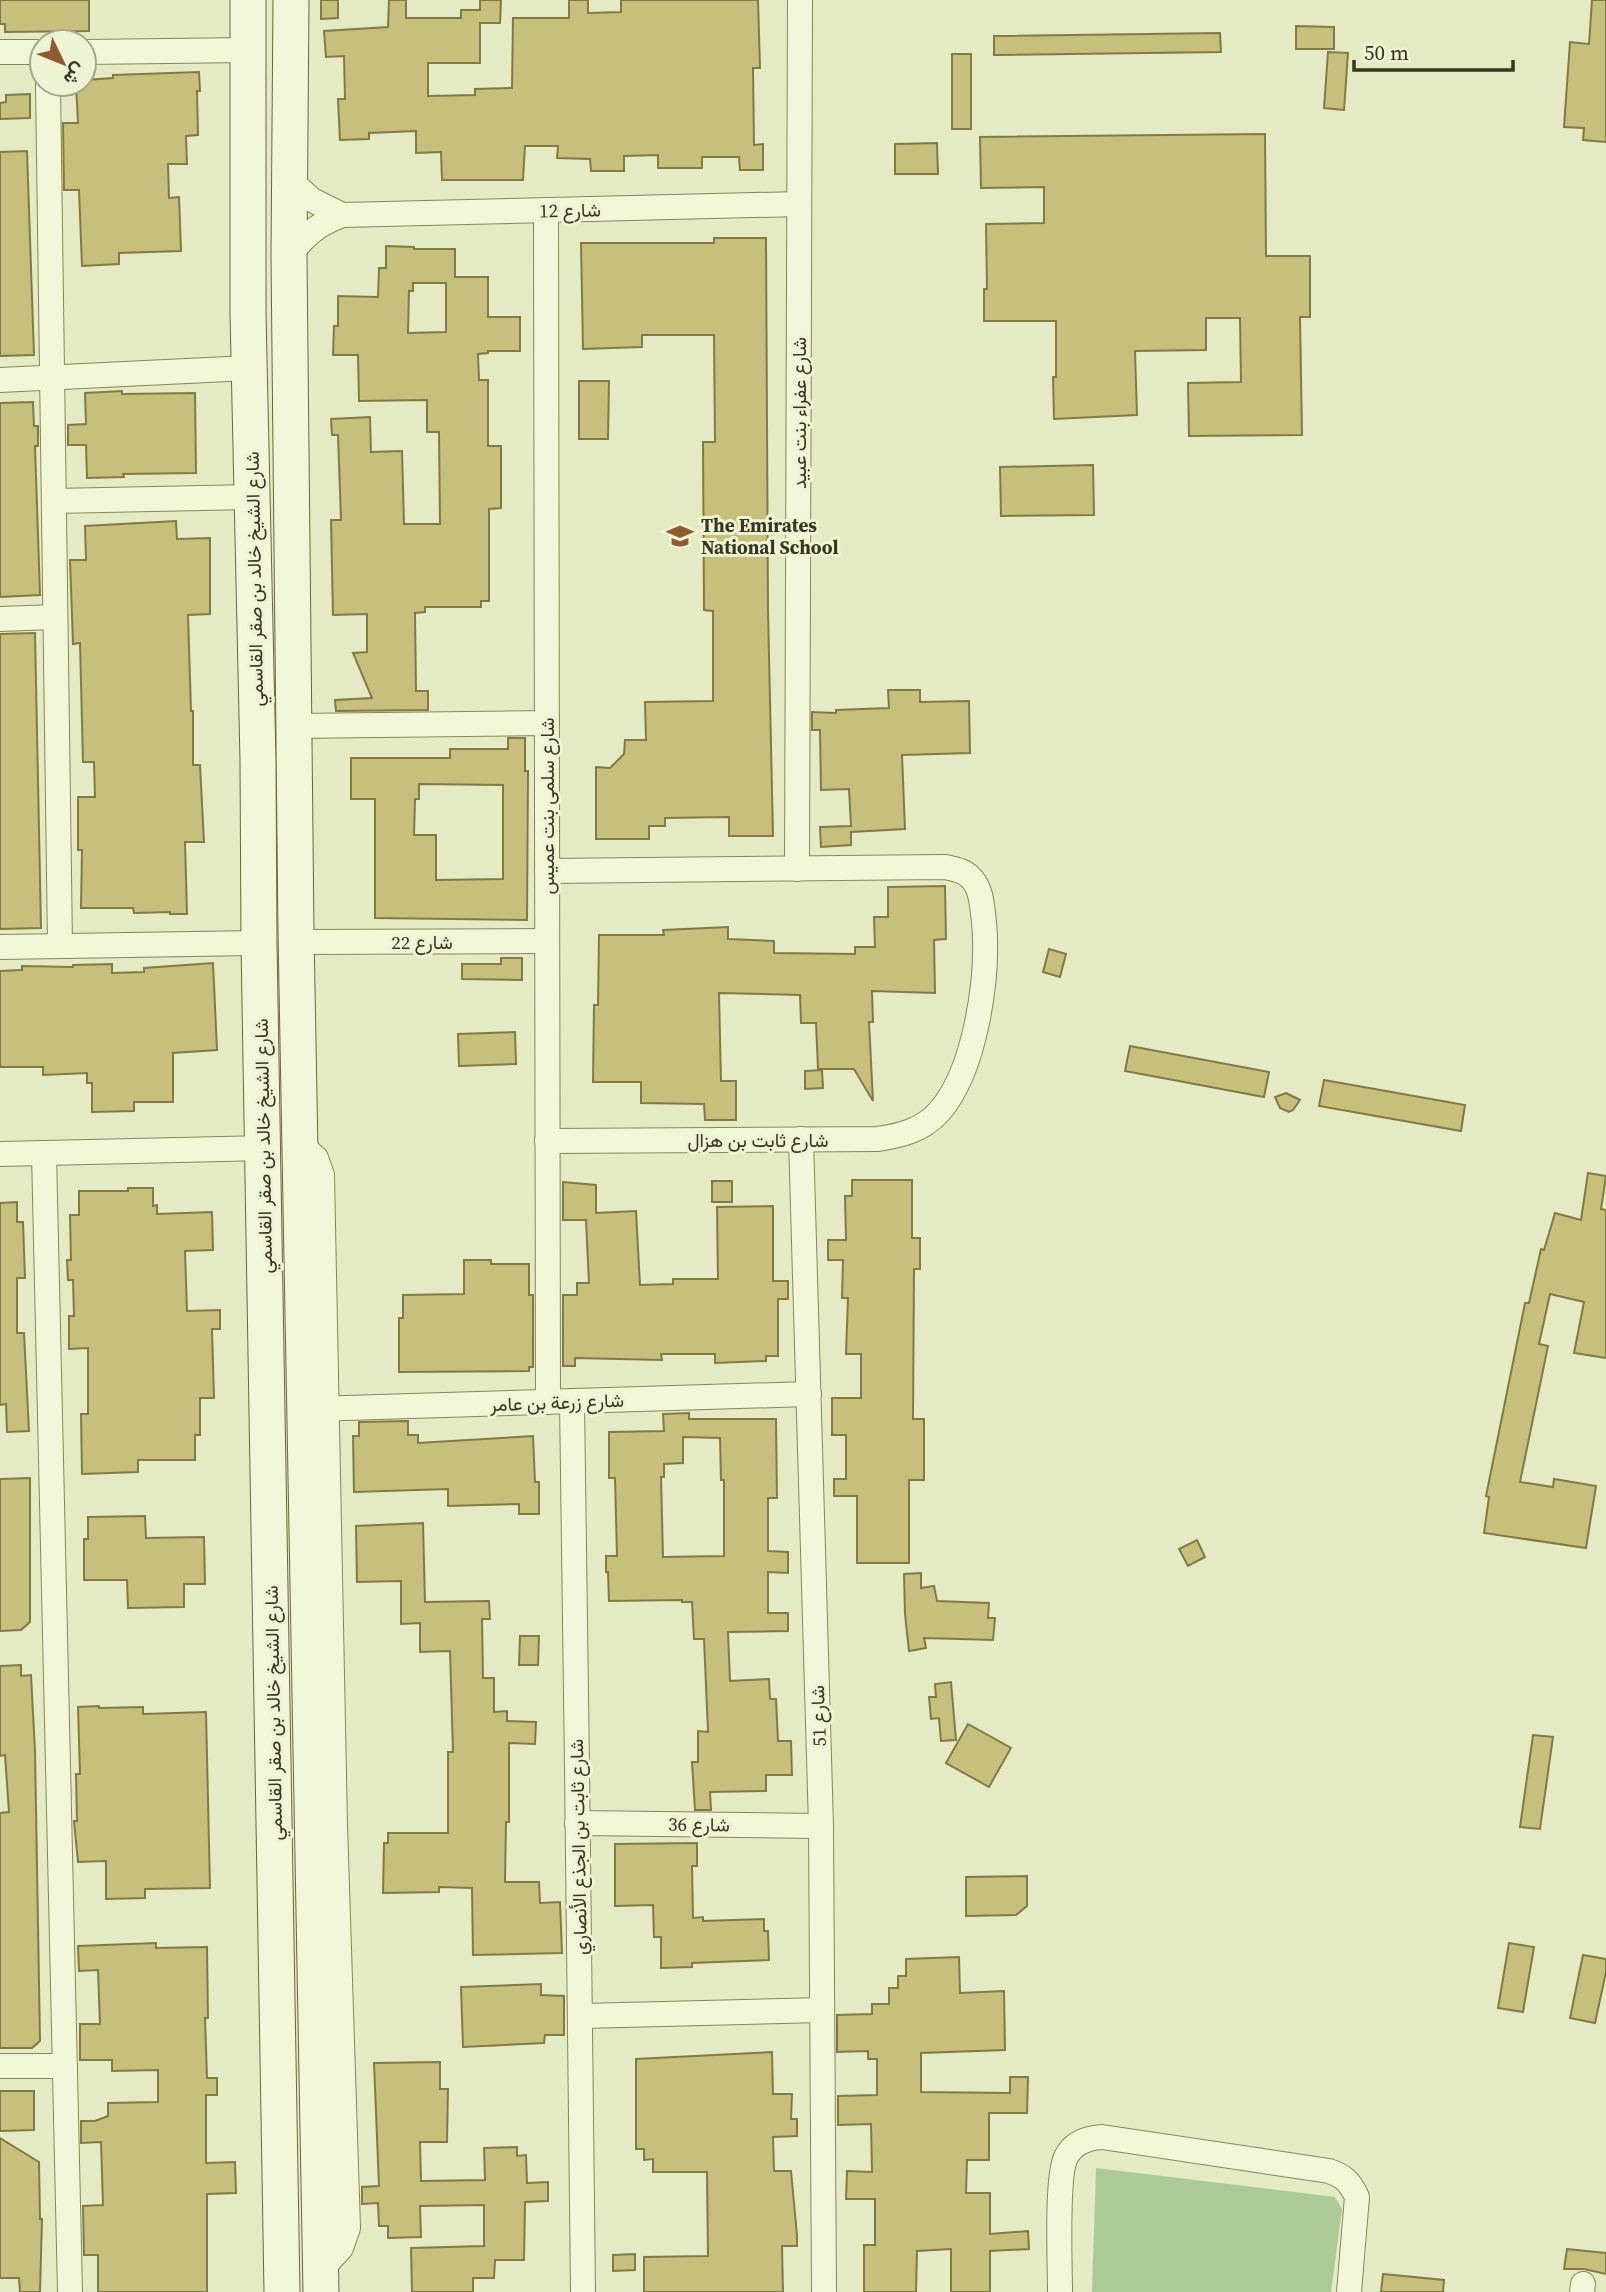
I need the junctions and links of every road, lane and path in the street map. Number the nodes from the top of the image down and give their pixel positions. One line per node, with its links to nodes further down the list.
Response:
1 (248, 0): 4 (main road, شارع الشيخ خالد بن صقر القاسمي)
2 (800, 0): 10 (street, شارع عفراء بنت عبيد)
3 (294, 4): 9 (main road, شارع الشيخ خالد بن صقر القاسمي)
4 (249, 50): 7 (street); 14 (main road, شارع الشيخ خالد بن صقر القاسمي)
5 (0, 52): 6 (street)
6 (28, 52)
7 (98, 52)
8 (48, 98): 17 (street)
9 (288, 178): 12 (street, شارع 12); 13 (main road, شارع الشيخ خالد بن صقر القاسمي)
10 (799, 204): 11 (street, شارع 12); 25 (street, شارع عفراء بنت عبيد)
11 (547, 210): 12 (street, شارع 12); 23 (street, شارع سلمى بنت عميس)
12 (342, 215): 13 (street, شارع 12)
13 (289, 257): 16 (main road, شارع الشيخ خالد بن صقر القاسمي)
14 (248, 314): 15 (main road, شارع الشيخ خالد بن صقر القاسمي); 16 (main road)
15 (250, 368): 17 (street); 19 (main road, شارع الشيخ خالد بن صقر القاسمي)
16 (290, 377): 24 (main road, شارع الشيخ خالد بن صقر القاسمي)
17 (52, 378): 18 (street); 20 (street)
18 (0, 380)
19 (252, 497): 20 (street); 29 (main road, شارع الشيخ خالد بن صقر القاسمي)
20 (54, 501): 21 (street)
21 (55, 617): 22 (street); 30 (street)
22 (0, 619)
23 (547, 723): 24 (street); 26 (street, شارع سلمى بنت عميس)
24 (293, 726): 28 (main road, شارع الشيخ خالد بن صقر القاسمي)
25 (797, 869): 26 (street); 32 (street, شارع ثابت بن هزال)
26 (547, 871): 27 (street, شارع سلمى بنت عميس)
27 (547, 941): 28 (street, شارع 22); 33 (street, شارع سلمى بنت عميس)
28 (296, 942): 39 (main road, شارع الشيخ خالد بن صقر القاسمي)
29 (259, 943): 30 (street); 34 (main road, شارع الشيخ خالد بن صقر القاسمي)
30 (60, 946): 31 (street)
31 (0, 947)
32 (801, 1139): 33 (street, شارع ثابت بن هزال); 37 (street, شارع 51)
33 (547, 1141): 38 (street, شارع سلمى بنت عميس)
34 (263, 1149): 35 (street); 48 (main road, شارع الشيخ خالد بن صقر القاسمي)
35 (44, 1153): 36 (street); 45 (street)
36 (0, 1154)
37 (809, 1394): 38 (street, شارع زرعة بن عامر); 41 (street, شارع 51)
38 (560, 1401): 39 (street, شارع زرعة بن عامر); 40 (street, شارع ثابت بن الجذع الأنصاري)
39 (316, 1409): 46 (main road, شارع الشيخ خالد بن صقر القاسمي)
40 (577, 1823): 41 (street, شارع 36); 43 (street, شارع ثابت بن الجذع الأنصاري)
41 (821, 1826): 42 (street, شارع 51)
42 (821, 2010): 43 (street); 50 (street, شارع 51)
43 (582, 2016): 49 (street, شارع ثابت بن الجذع الأنصاري)
44 (0, 2066): 45 (street)
45 (65, 2066): 47 (street)
46 (322, 2286)
47 (70, 2292)
48 (282, 2292)
49 (583, 2292)
50 (824, 2292)
51 (1060, 2292): 52 (street)
52 (1349, 2292)

